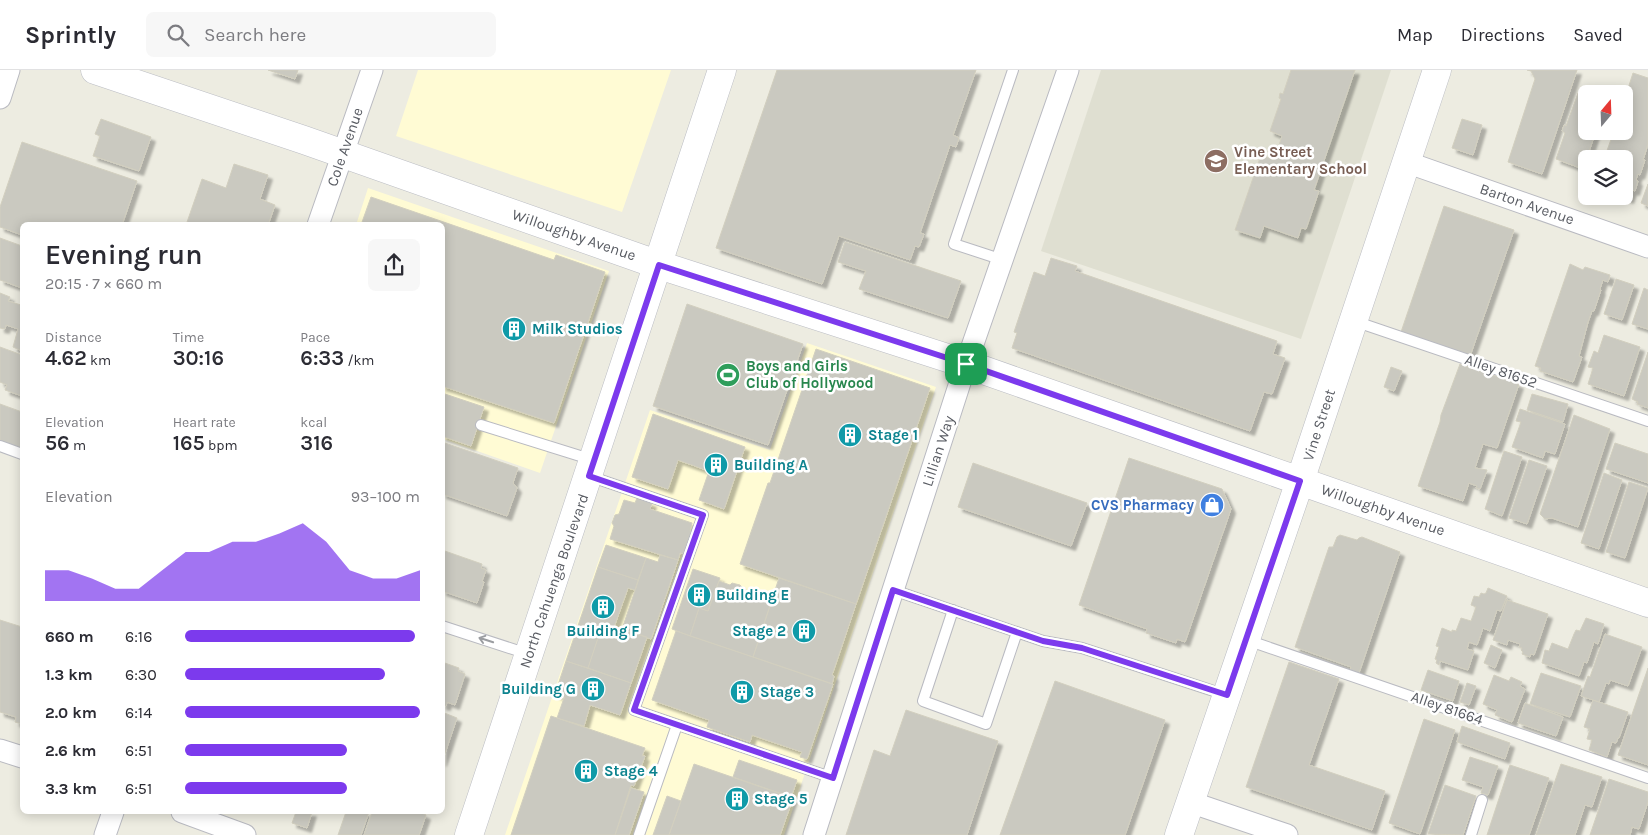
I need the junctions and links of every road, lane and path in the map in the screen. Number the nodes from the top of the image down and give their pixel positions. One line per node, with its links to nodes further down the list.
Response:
1 (9, 70): 8 (street)
2 (96, 70): 9 (street, Willoughby Avenue)
3 (372, 70): 9 (street, Cole Avenue)
4 (722, 70): 14 (street, North Cahuenga Boulevard)
5 (1013, 70): 13 (lane)
6 (1068, 70): 13 (street, Lillian Way)
7 (1437, 70): 10 (street, Vine Street)
8 (0, 98)
9 (342, 154): 11 (street, Cole Avenue); 14 (street, Willoughby Avenue)
10 (1406, 162): 12 (street, Barton Avenue); 15 (street, Vine Street)
11 (319, 222)
12 (1648, 246)
13 (1003, 260): 16 (street, Lillian Way)
14 (659, 265): 16 (street, Willoughby Avenue); 21 (street, North Cahuenga Boulevard)
15 (1353, 321): 17 (lane, Alley 81652); 22 (street, Vine Street)
16 (966, 364): 22 (street, Willoughby Avenue); 23 (street, Lillian Way)
17 (1648, 421)
18 (481, 425): 21 (lane)
19 (0, 446): 20 (lane)
20 (20, 453)
21 (591, 468): 29 (street, North Cahuenga Boulevard); 31 (lane)
22 (1300, 481): 24 (street, Willoughby Avenue); 28 (street, Vine Street)
23 (893, 590): 25 (lane); 34 (street, Lillian Way)
24 (1648, 603)
25 (953, 610): 27 (lane); 27 (lane)
26 (445, 627): 29 (lane, one-way to 26)
27 (1017, 632): 30 (lane)
28 (1246, 639): 30 (street, Vine Street); 35 (lane, Alley 81664)
29 (529, 654): 42 (street, North Cahuenga Boulevard)
30 (1227, 695): 37 (street, Vine Street)
31 (678, 725): 34 (lane); 43 (lane)
32 (0, 750): 33 (street)
33 (20, 756)
34 (833, 778): 44 (street, Lillian Way)
35 (1648, 778)
36 (1482, 800): 47 (lane)
37 (1190, 802): 45 (street, Vine Street); 46 (street)
38 (112, 814): 41 (street)
39 (187, 814): 40 (street)
40 (235, 833)
41 (105, 835)
42 (469, 835)
43 (639, 835)
44 (814, 835)
45 (1179, 835)
46 (1287, 835)
47 (1471, 835)

